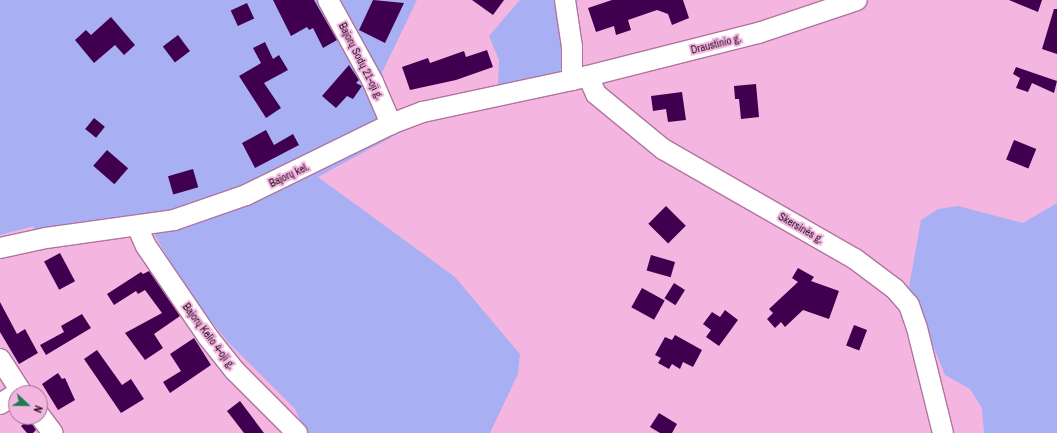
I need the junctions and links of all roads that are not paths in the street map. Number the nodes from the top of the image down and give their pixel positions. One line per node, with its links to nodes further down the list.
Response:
1 (328, 0): 5 (street, Bajorų Sodų 21-oji g.)
2 (565, 0): 4 (street, Skersinės g.)
3 (857, 0): 4 (street, Draustinio g.)
4 (580, 78): 5 (street, Bajorų kel.); 13 (street, Skersinės g.)
5 (391, 124): 6 (street, Bajorų kel.)
6 (137, 226): 7 (street, Bajorų kel.); 12 (street, Bajorų Kelio 4-oji g.)
7 (0, 248)
8 (0, 359): 9 (street)
9 (15, 385)
10 (47, 425): 11 (street)
11 (53, 433)
12 (297, 433)
13 (943, 433)

